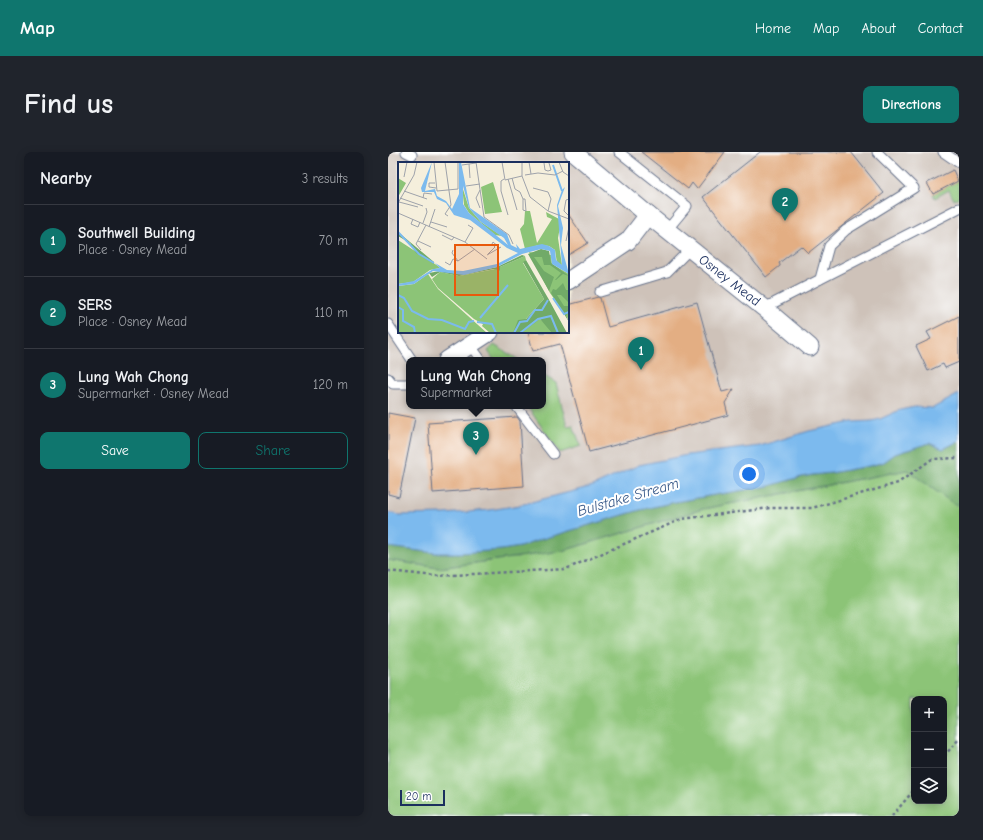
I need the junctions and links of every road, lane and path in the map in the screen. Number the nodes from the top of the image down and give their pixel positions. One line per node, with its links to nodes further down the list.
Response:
1 (620, 152): 8 (lane)
2 (877, 152): 11 (lane)
3 (943, 152): 5 (lane)
4 (579, 154): 7 (street, Osney Mead)
5 (959, 163)
6 (959, 208): 11 (lane)
7 (648, 215): 8 (street, Osney Mead); 10 (street)
8 (667, 230): 9 (street, Osney Mead)
9 (690, 249): 12 (lane); 13 (street, Osney Mead)
10 (569, 279)
11 (820, 279): 13 (lane)
12 (600, 292)
13 (764, 308): 17 (street, Osney Mead)
14 (388, 324): 18 (lane)
15 (488, 333): 16 (street)
16 (470, 345): 19 (street); 20 (lane)
17 (810, 348)
18 (410, 357)
19 (452, 357)
20 (479, 357)
21 (388, 378): 22 (lane)
22 (406, 384)
23 (518, 409): 24 (lane)
24 (553, 454)
25 (959, 458): 26 (path)
26 (388, 571)
27 (959, 739): 28 (path)
28 (947, 753)
29 (911, 794): 30 (path)
30 (892, 816)

